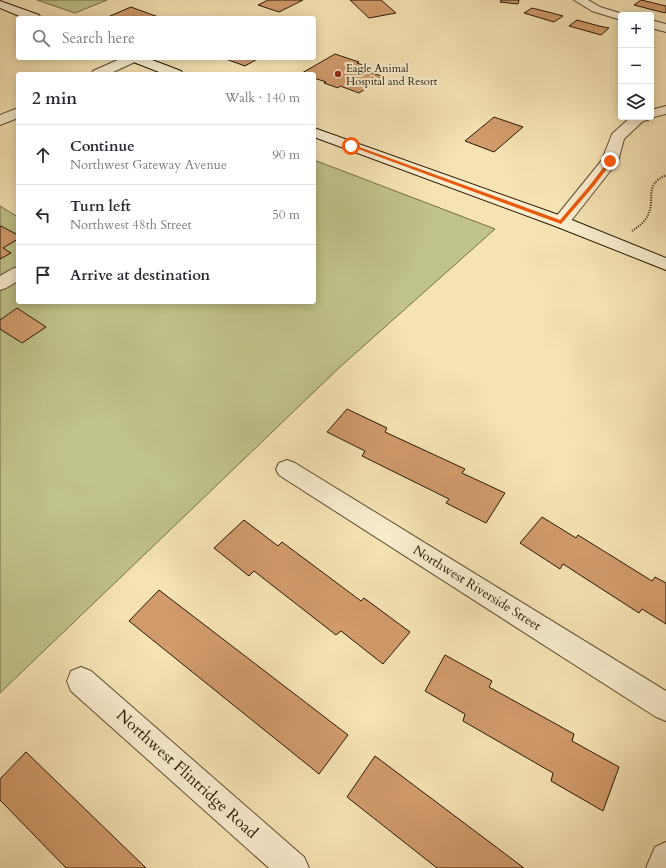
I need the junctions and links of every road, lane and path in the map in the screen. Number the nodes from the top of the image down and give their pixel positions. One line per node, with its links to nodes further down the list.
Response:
1 (580, 0): 3 (street)
2 (0, 4): 4 (street)
3 (618, 15)
4 (30, 16)
5 (654, 25): 6 (street)
6 (666, 28)
7 (128, 60): 9 (street)
8 (141, 60): 10 (street)
9 (102, 72)
10 (171, 72)
11 (666, 110): 13 (street)
12 (16, 113): 15 (street)
13 (654, 113)
14 (636, 120): 18 (street)
15 (0, 121)
16 (316, 133): 18 (street)
17 (666, 175): 19 (path)
18 (561, 222): 20 (street)
19 (626, 234)
20 (666, 264)
21 (16, 274): 22 (street)
22 (0, 284)
23 (287, 469): 25 (street, Northwest Riverside Street)
24 (82, 681): 27 (street, Northwest Flintridge Road)
25 (666, 707)
26 (666, 858): 28 (street)
27 (293, 868)
28 (662, 868)

